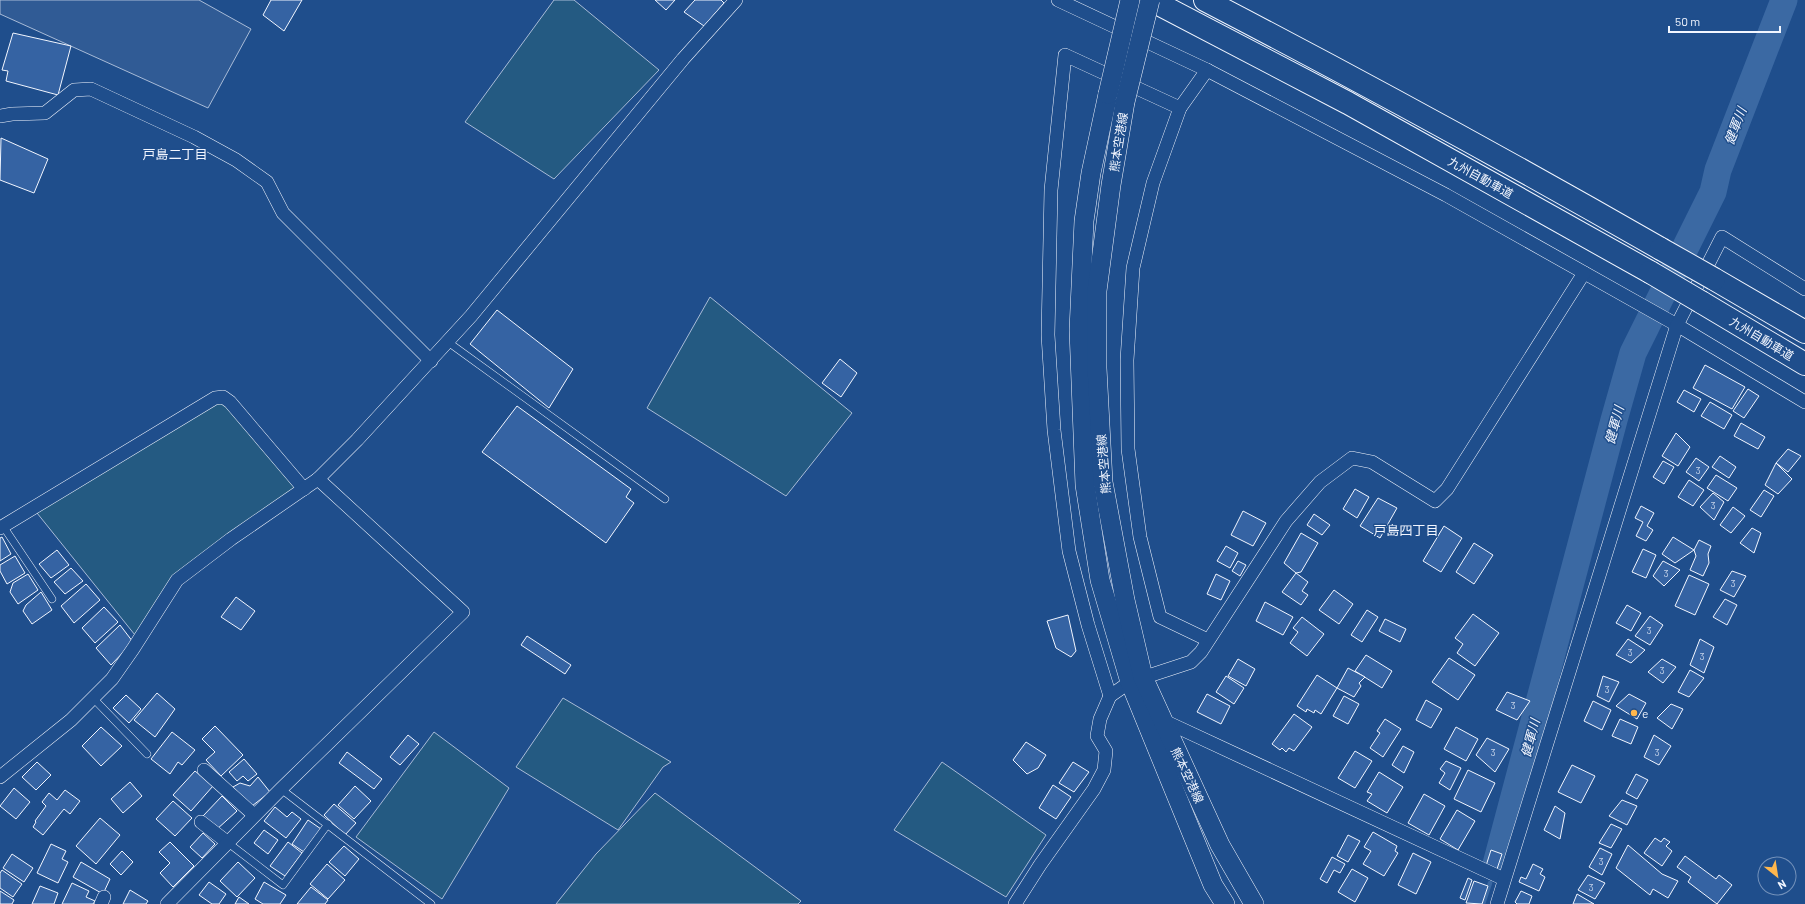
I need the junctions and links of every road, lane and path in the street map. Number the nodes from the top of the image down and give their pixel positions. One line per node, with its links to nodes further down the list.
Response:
1 (736, 0): 14 (street)
2 (1058, 0): 6 (street)
3 (1130, 0): 7 (main road, 熊本空港線, bridge)
4 (1150, 0): 7 (main road, 熊本空港線, bridge); 16 (highway, 九州自動車道, bridge)
5 (1205, 0): 13 (highway, bridge)
6 (1207, 70): 8 (street); 10 (street)
7 (1116, 98): 24 (main road, 熊本空港線)
8 (1180, 108): 23 (street); 25 (street)
9 (0, 116): 15 (street)
10 (1584, 273): 12 (street); 23 (street)
11 (1805, 289): 12 (street)
12 (1677, 325): 17 (street); 37 (street)
13 (1805, 332)
14 (448, 342): 15 (street); 20 (lane)
15 (431, 361): 18 (street)
16 (1805, 364)
17 (1805, 402)
18 (318, 479): 19 (street); 32 (street)
19 (304, 489): 21 (street); 26 (street)
20 (665, 499)
21 (1, 527): 22 (lane)
22 (52, 599)
23 (1208, 640): 24 (street)
24 (1137, 680): 25 (street); 27 (main road, 熊本空港線); 28 (main road, 熊本空港線)
25 (1110, 696): 40 (street)
26 (93, 698): 29 (lane); 31 (street)
27 (1143, 714): 28 (street); 41 (main road, 熊本空港線)
28 (1161, 720): 37 (street); 42 (main road, 熊本空港線)
29 (148, 754)
30 (204, 770): 33 (street)
31 (0, 777)
32 (281, 789): 33 (street); 35 (lane)
33 (254, 815): 36 (street)
34 (201, 822): 36 (street)
35 (328, 824): 36 (lane); 39 (lane)
36 (227, 842): 38 (street)
37 (1504, 879): 43 (street)
38 (167, 904)
39 (432, 904)
40 (1015, 904)
41 (1225, 904)
42 (1254, 904)
43 (1497, 904)

